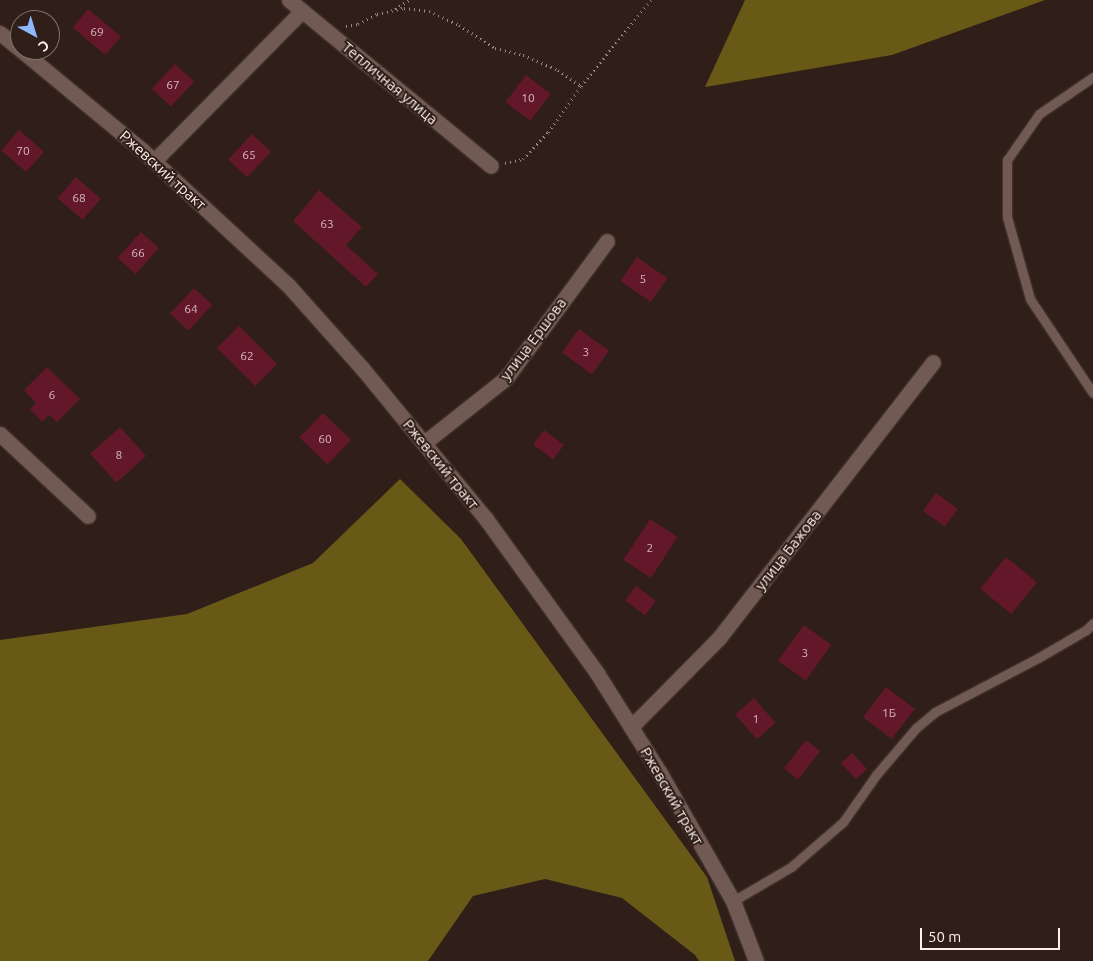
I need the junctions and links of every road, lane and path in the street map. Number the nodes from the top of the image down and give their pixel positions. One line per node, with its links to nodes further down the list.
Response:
1 (289, 0): 4 (street, Тепличная улица)
2 (409, 0): 5 (path)
3 (651, 0): 11 (path)
4 (302, 11): 6 (street, Тепличная улица); 12 (street)
5 (392, 11): 6 (path); 11 (path)
6 (325, 30): 13 (street, Тепличная улица)
7 (0, 33): 8 (street, Ржевский тракт)
8 (10, 42)
9 (32, 60): 12 (street, Ржевский тракт)
10 (1093, 77): 16 (lane)
11 (581, 86): 13 (path)
12 (154, 161): 18 (street, Ржевский тракт)
13 (491, 166)
14 (607, 240): 18 (street, улица Ершова)
15 (933, 362): 21 (street, улица Бажова)
16 (1093, 393)
17 (0, 434): 19 (street)
18 (424, 444): 21 (street, Ржевский тракт)
19 (88, 516)
20 (1093, 623): 22 (lane)
21 (631, 727): 22 (street, Ржевский тракт)
22 (733, 901): 23 (street, Ржевский тракт)
23 (756, 961)

